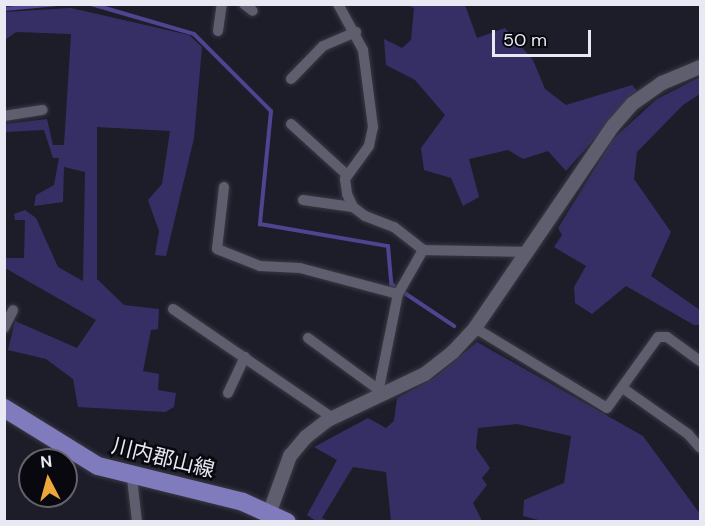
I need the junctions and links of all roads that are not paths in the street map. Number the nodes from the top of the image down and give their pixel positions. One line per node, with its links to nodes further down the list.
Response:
1 (222, 4): 3 (street)
2 (338, 4): 4 (street)
3 (218, 31)
4 (356, 32): 6 (street); 10 (street)
5 (700, 67): 15 (street)
6 (291, 79)
7 (43, 110): 8 (street)
8 (4, 116)
9 (291, 124): 10 (street)
10 (347, 175): 13 (street)
11 (224, 187): 16 (street)
12 (303, 200): 13 (street)
13 (353, 207): 14 (street)
14 (423, 250): 15 (street); 16 (street)
15 (528, 252): 20 (street)
16 (399, 292): 26 (street)
17 (173, 309): 22 (street)
18 (13, 310): 19 (street)
19 (4, 328)
20 (475, 328): 24 (street); 26 (street)
21 (308, 338): 26 (street)
22 (245, 357): 25 (street); 28 (street)
23 (700, 361): 24 (street)
24 (624, 389): 29 (street)
25 (228, 393)
26 (378, 394): 28 (street)
27 (4, 408): 30 (main road, 川内郡山線)
28 (333, 418): 31 (street)
29 (700, 448)
30 (132, 478): 31 (main road, 川内郡山線); 32 (street)
31 (269, 514): 33 (main road, 川内郡山線)
32 (137, 522)
33 (287, 522)

